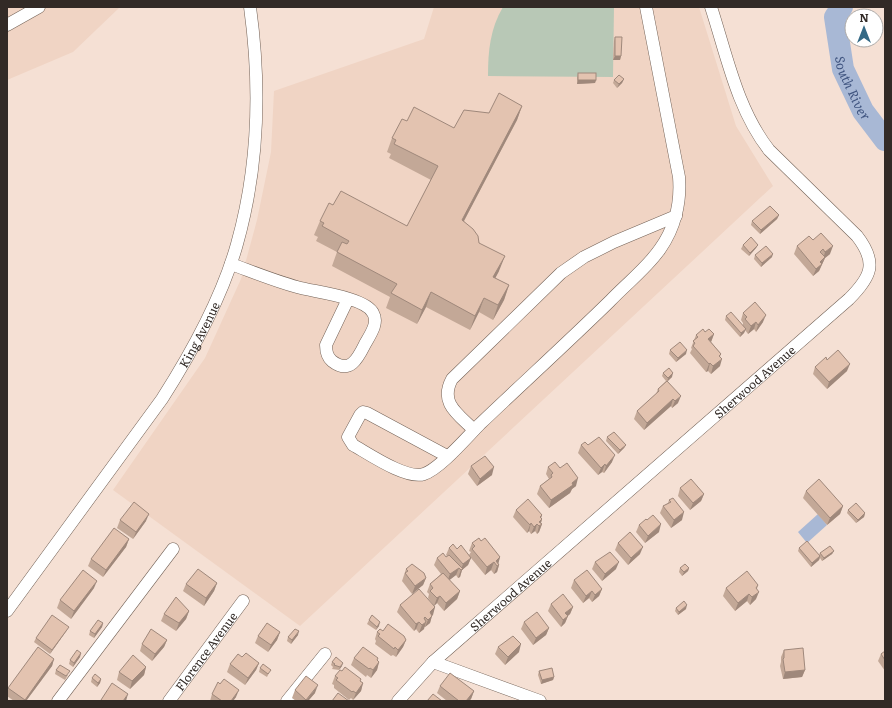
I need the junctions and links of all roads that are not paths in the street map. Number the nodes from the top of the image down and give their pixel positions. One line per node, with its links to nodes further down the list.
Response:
1 (39, 7): 5 (street)
2 (250, 7): 7 (street, King Avenue)
3 (646, 7): 6 (street)
4 (711, 7): 15 (street, Sherwood Avenue)
5 (7, 25)
6 (676, 216): 9 (street); 9 (street)
7 (230, 264): 8 (street); 13 (street, King Avenue)
8 (348, 299): 8 (street)
9 (474, 430): 10 (street)
10 (447, 456): 10 (street)
11 (173, 549): 17 (street)
12 (243, 601): 18 (street, Florence Avenue)
13 (7, 612)
14 (325, 654): 19 (street)
15 (433, 662): 16 (street); 20 (street, Sherwood Avenue)
16 (517, 696): 21 (street)
17 (58, 701)
18 (169, 701)
19 (288, 701)
20 (398, 701)
21 (540, 701)

